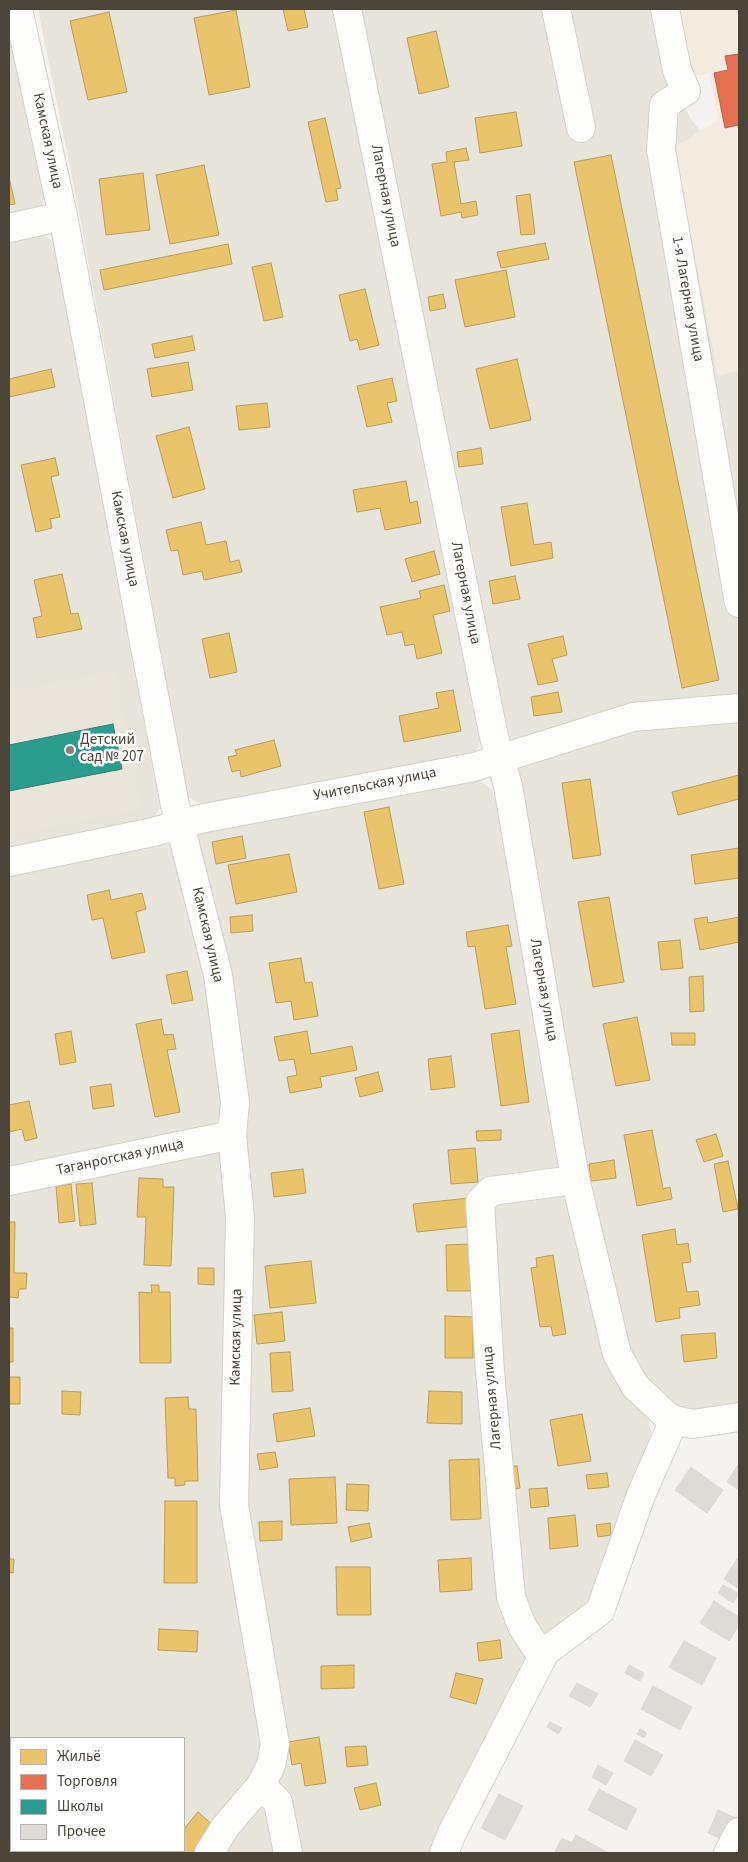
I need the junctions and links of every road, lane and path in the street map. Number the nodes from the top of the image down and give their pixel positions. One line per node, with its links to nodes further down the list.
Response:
1 (18, 9): 6 (street, Камская улица)
2 (347, 9): 10 (street, Лагерная улица)
3 (556, 9): 5 (street)
4 (665, 9): 8 (street, 1-я Лагерная улица)
5 (581, 128)
6 (63, 216): 7 (street); 11 (street, Камская улица)
7 (9, 228)
8 (739, 603)
9 (739, 708): 10 (street, Учительская улица)
10 (500, 760): 11 (street, Учительская улица); 14 (street, Лагерная улица)
11 (180, 824): 12 (street, Учительская улица); 13 (street, Камская улица)
12 (9, 862)
13 (232, 1135): 15 (street, Таганрогская улица); 19 (street, Камская улица)
14 (575, 1178): 17 (street, Лагерная улица); 18 (street, Лагерная улица)
15 (9, 1181)
16 (739, 1417): 17 (street)
17 (674, 1420): 18 (street)
18 (546, 1652): 23 (street)
19 (261, 1785): 21 (street, Камская улица); 22 (street)
20 (739, 1832): 24 (street)
21 (209, 1853)
22 (288, 1853)
23 (444, 1853)
24 (728, 1853)

